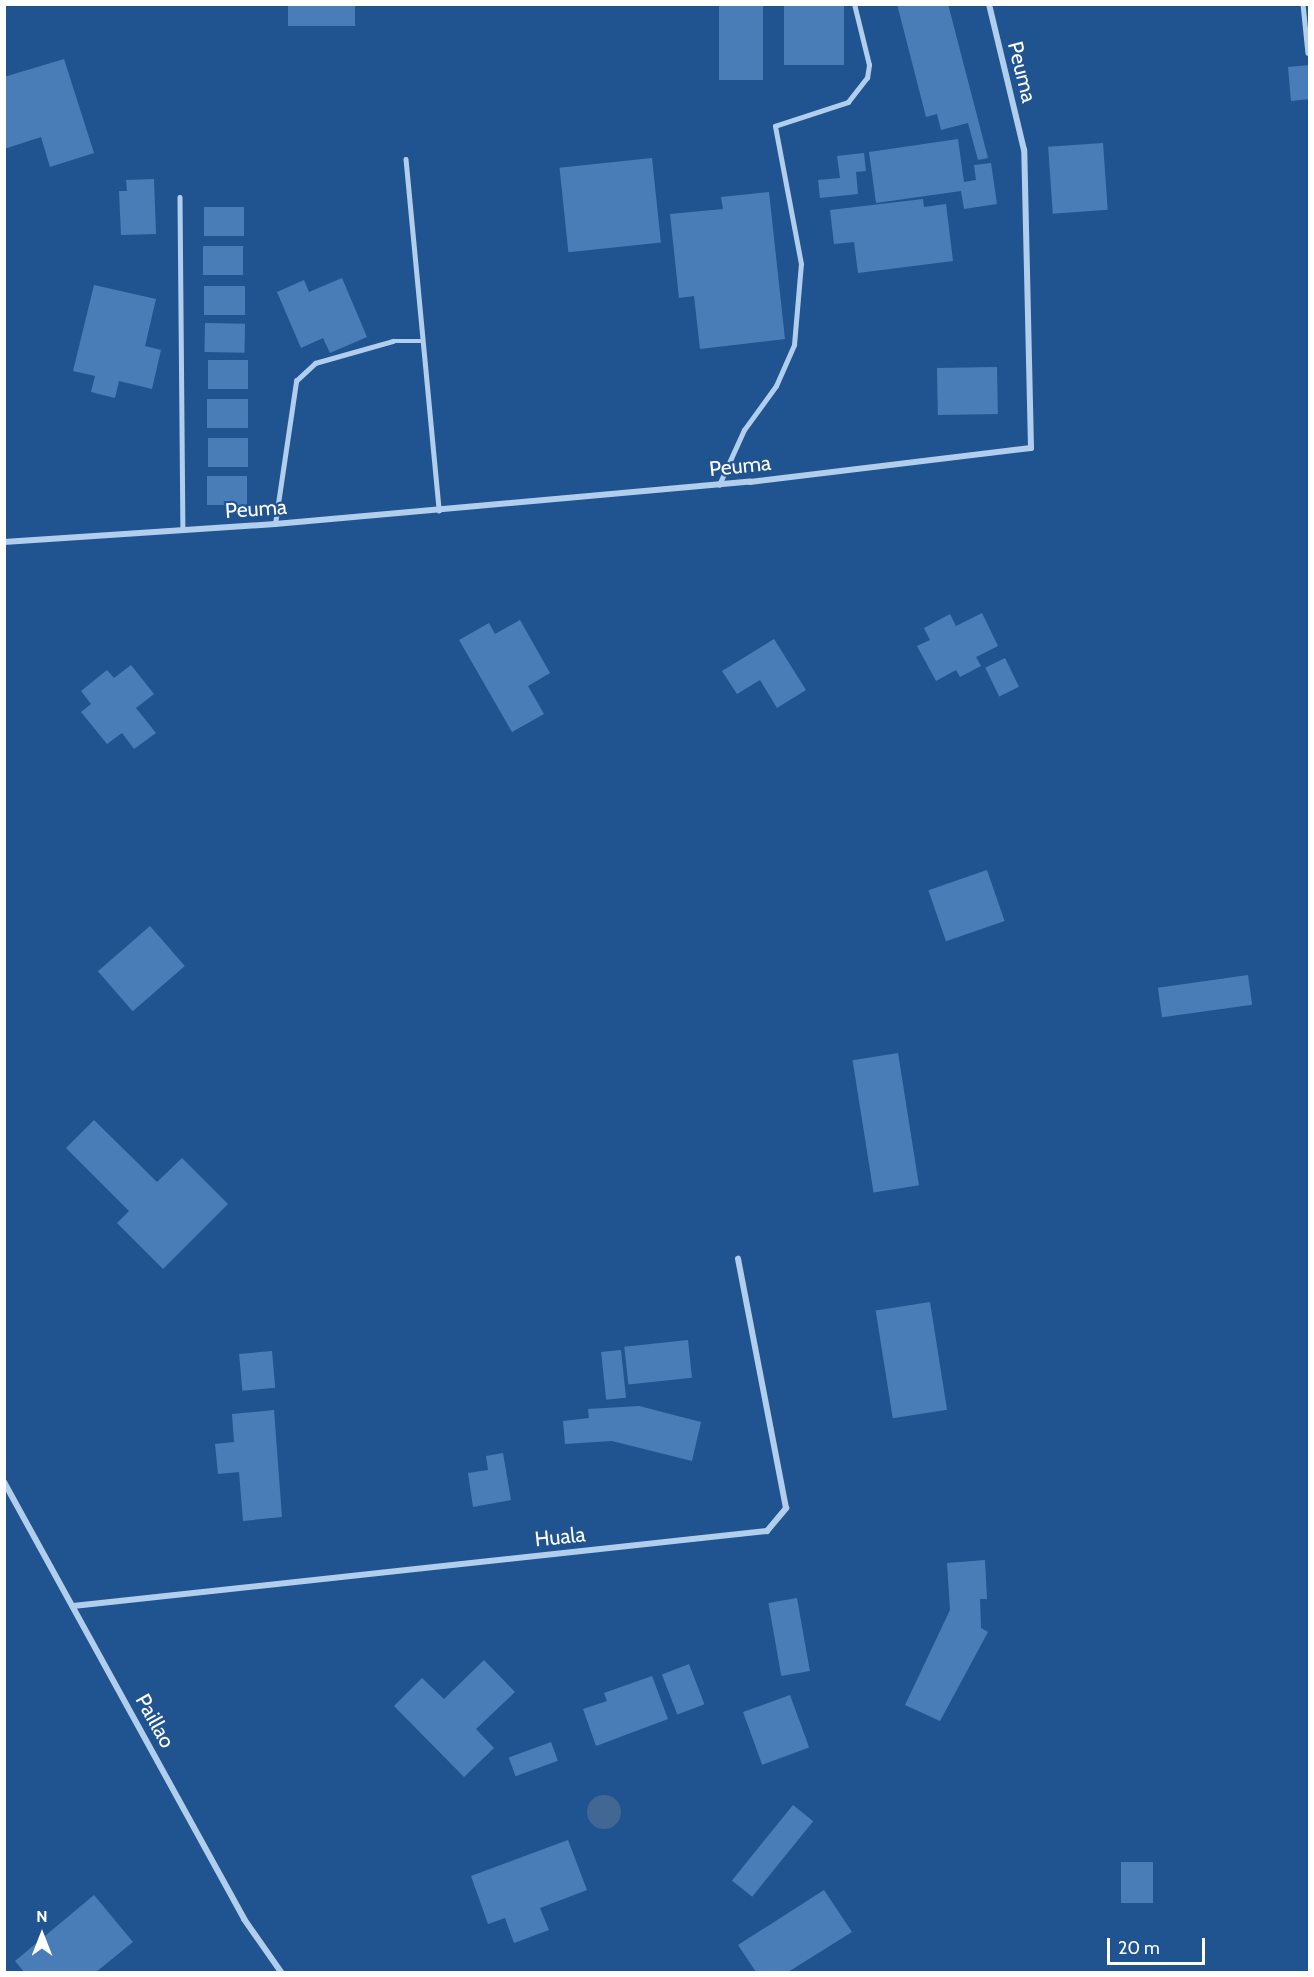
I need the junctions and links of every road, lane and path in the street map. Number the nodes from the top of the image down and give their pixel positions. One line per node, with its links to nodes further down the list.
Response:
1 (854, 4): 8 (lane)
2 (989, 4): 8 (street, Peuma)
3 (1303, 4): 4 (lane)
4 (1308, 53)
5 (406, 159): 7 (lane)
6 (180, 197): 11 (lane)
7 (423, 341): 9 (lane); 10 (lane)
8 (719, 485): 9 (street, Peuma)
9 (439, 510): 10 (street, Peuma)
10 (275, 525): 11 (street, Peuma)
11 (183, 530): 12 (street, Peuma)
12 (4, 542)
13 (738, 1259): 15 (street, Huala)
14 (4, 1482): 15 (street, Paillao)
15 (73, 1606): 16 (street, Paillao)
16 (281, 1972)

